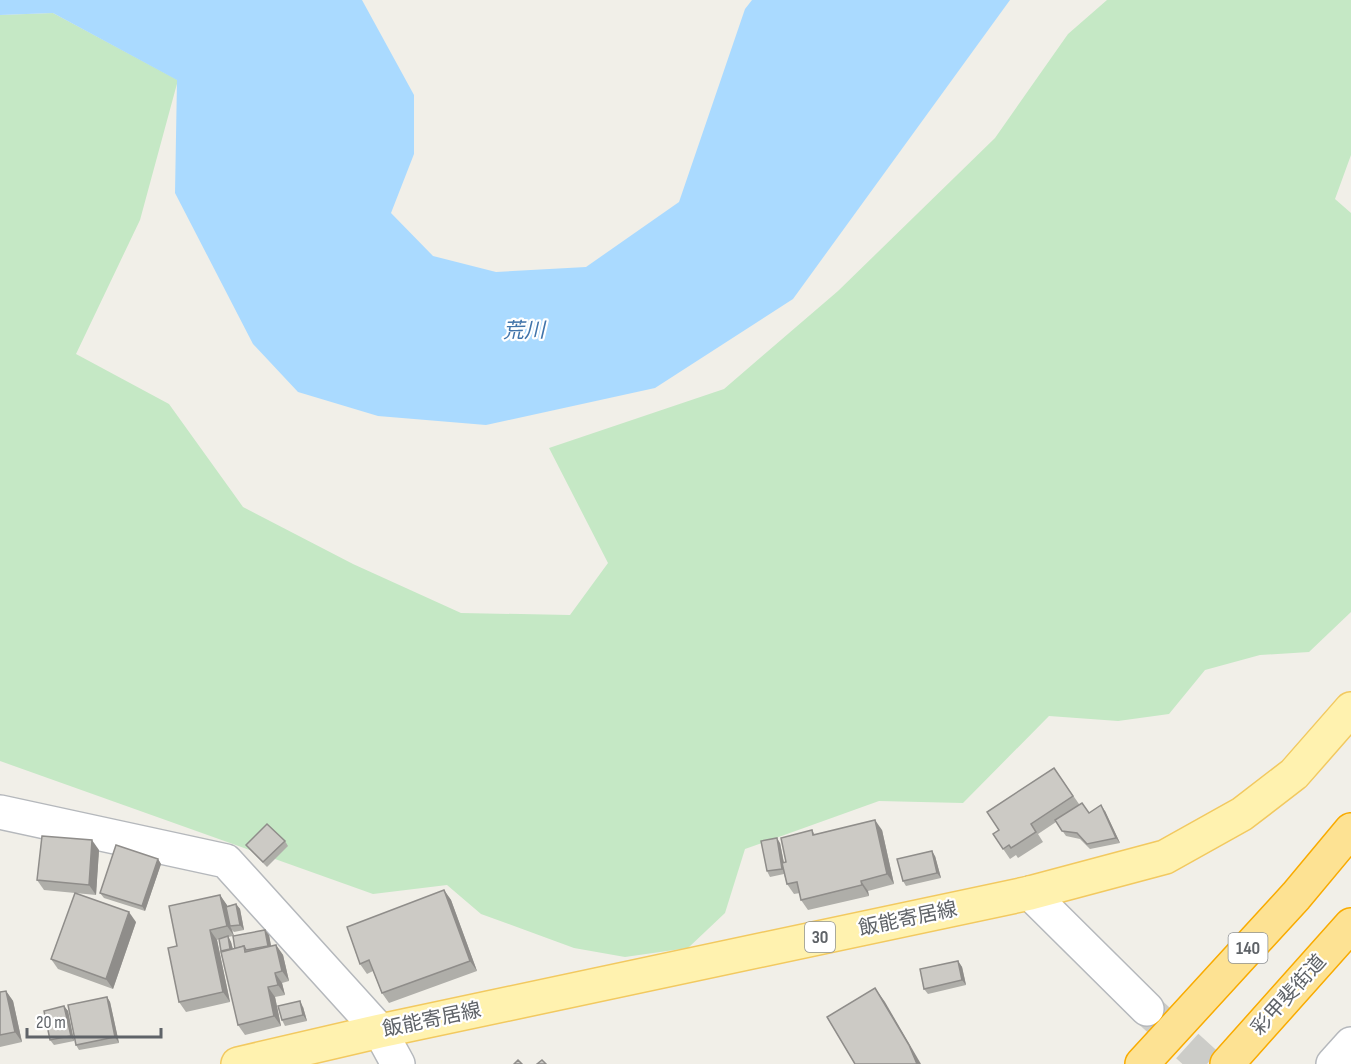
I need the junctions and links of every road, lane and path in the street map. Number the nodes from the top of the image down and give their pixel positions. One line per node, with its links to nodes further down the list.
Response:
1 (1351, 709): 4 (main road, 飯能寄居線 / 30)
2 (0, 812): 7 (street)
3 (1351, 830): 11 (highway, 140)
4 (1030, 893): 6 (street); 7 (main road, 飯能寄居線 / 30)
5 (1351, 925): 12 (highway, 彩甲斐街道)
6 (1147, 1009)
7 (380, 1031): 9 (main road, 飯能寄居線 / 30); 10 (street)
8 (1351, 1044): 13 (street)
9 (238, 1064)
10 (398, 1064)
11 (1142, 1064)
12 (1227, 1064)
13 (1333, 1064)

